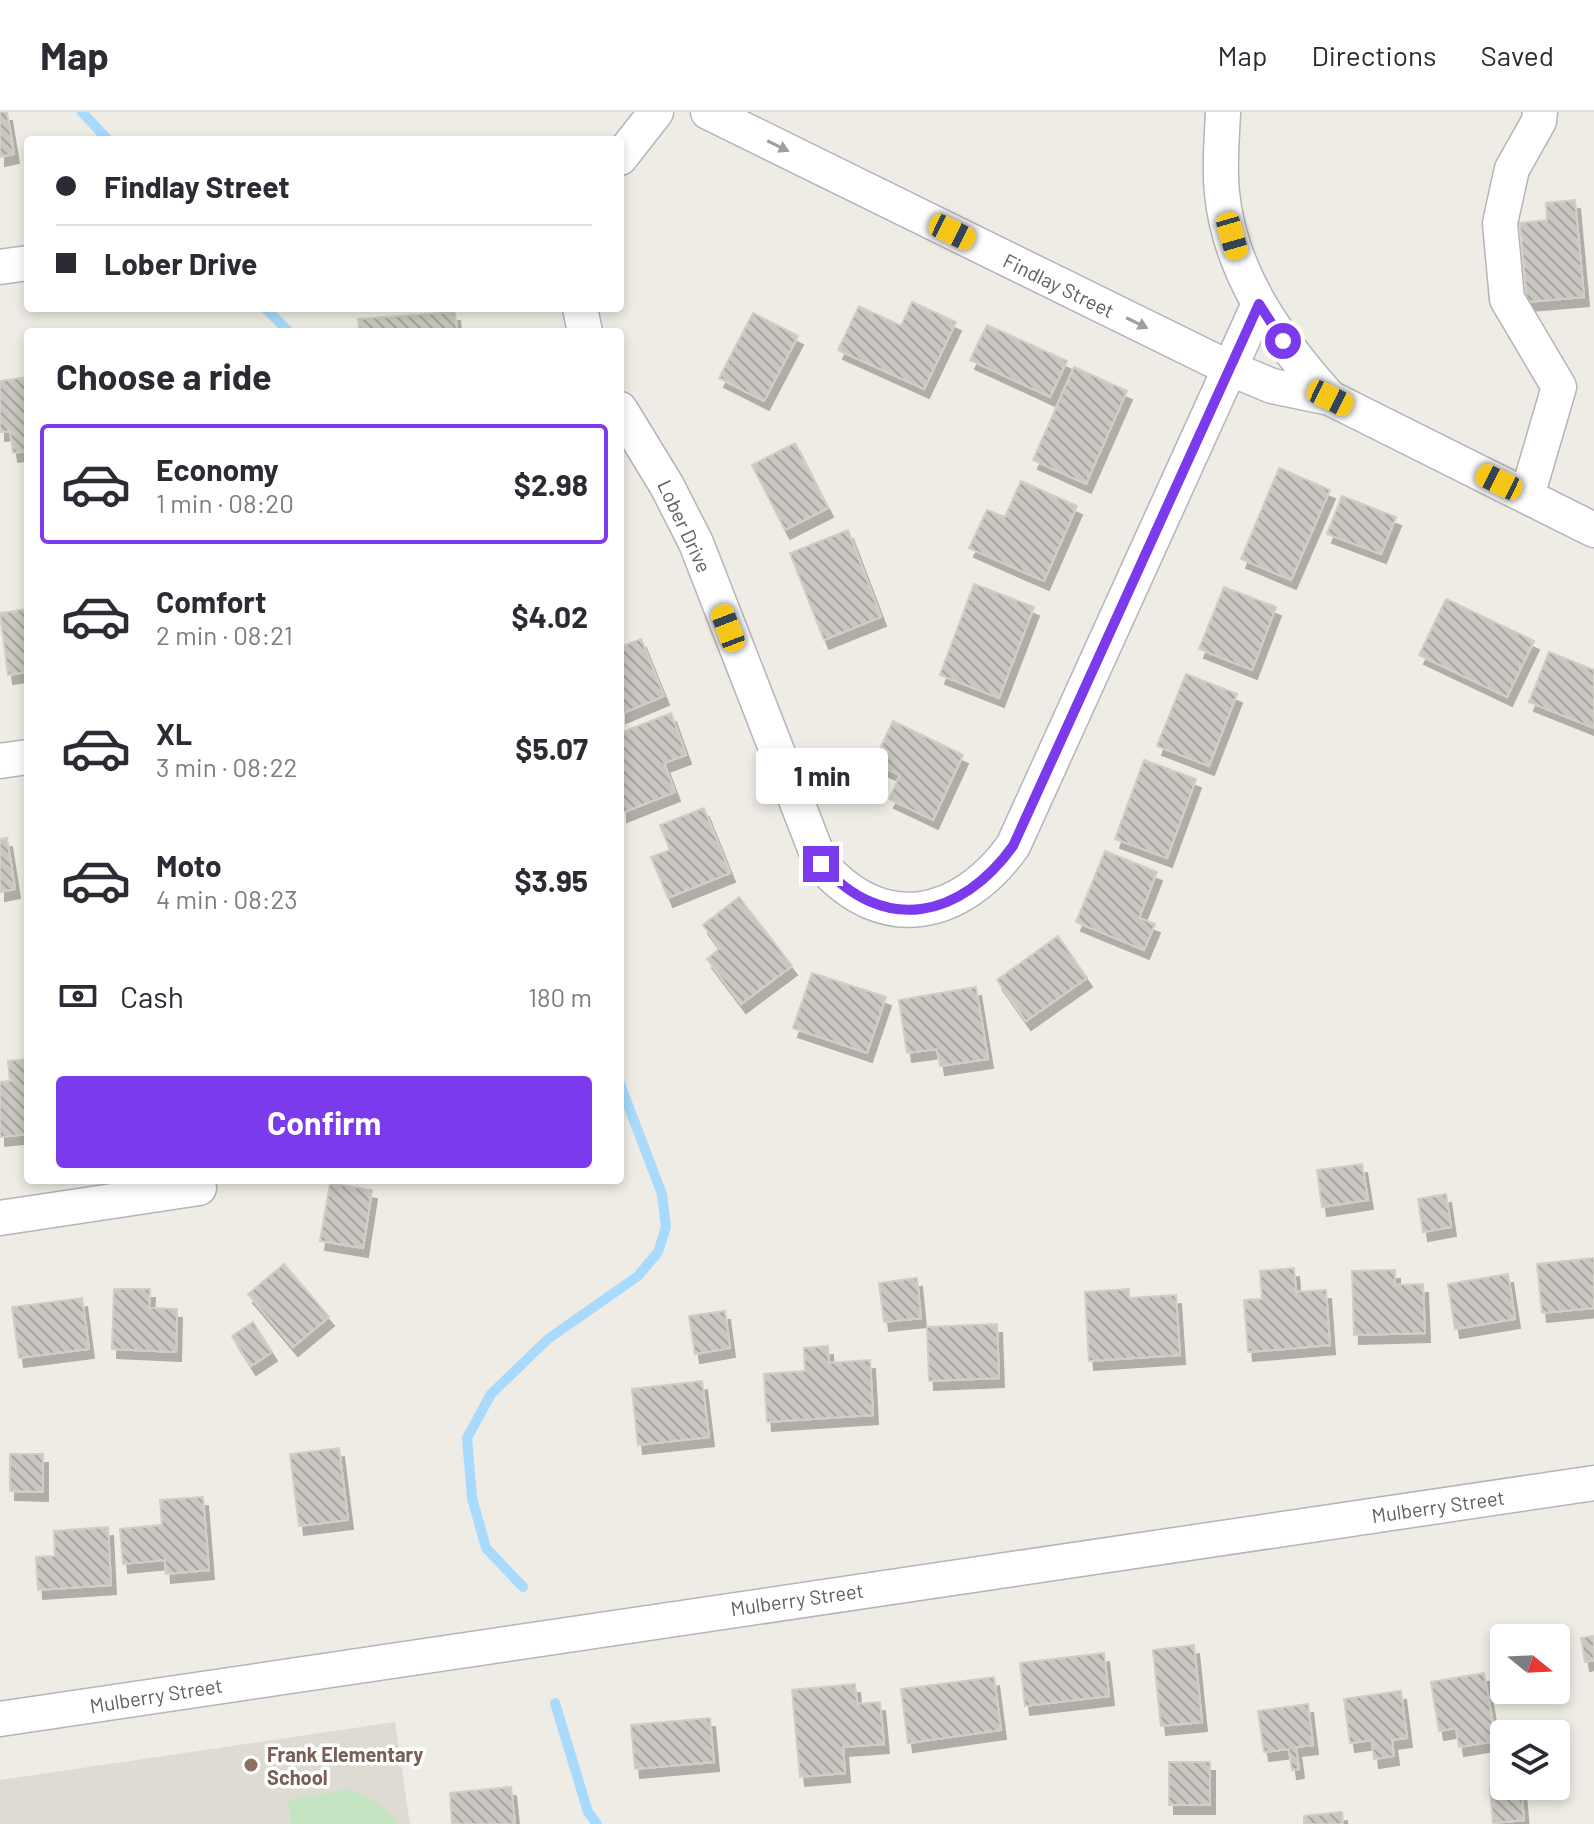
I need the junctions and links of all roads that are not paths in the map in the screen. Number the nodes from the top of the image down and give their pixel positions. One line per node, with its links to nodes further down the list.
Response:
1 (656, 112): 5 (street)
2 (708, 112): 9 (street, Findlay Street, one-way to 9)
3 (1223, 112): 8 (street, Findlay Street)
4 (1540, 112): 12 (street)
5 (624, 153)
6 (24, 264): 7 (street)
7 (0, 267)
8 (1259, 304): 9 (street, Lober Drive); 10 (street, Findlay Street)
9 (1229, 368): 10 (street, Findlay Street); 11 (street, Lober Drive)
10 (1330, 398): 12 (street, Findlay Street)
11 (624, 416)
12 (1527, 496): 13 (street, Findlay Street)
13 (1594, 530)
14 (24, 758): 15 (street)
15 (0, 761)
16 (199, 1188): 17 (street)
17 (0, 1218)
18 (1594, 1483): 19 (street, Mulberry Street)
19 (0, 1719)

